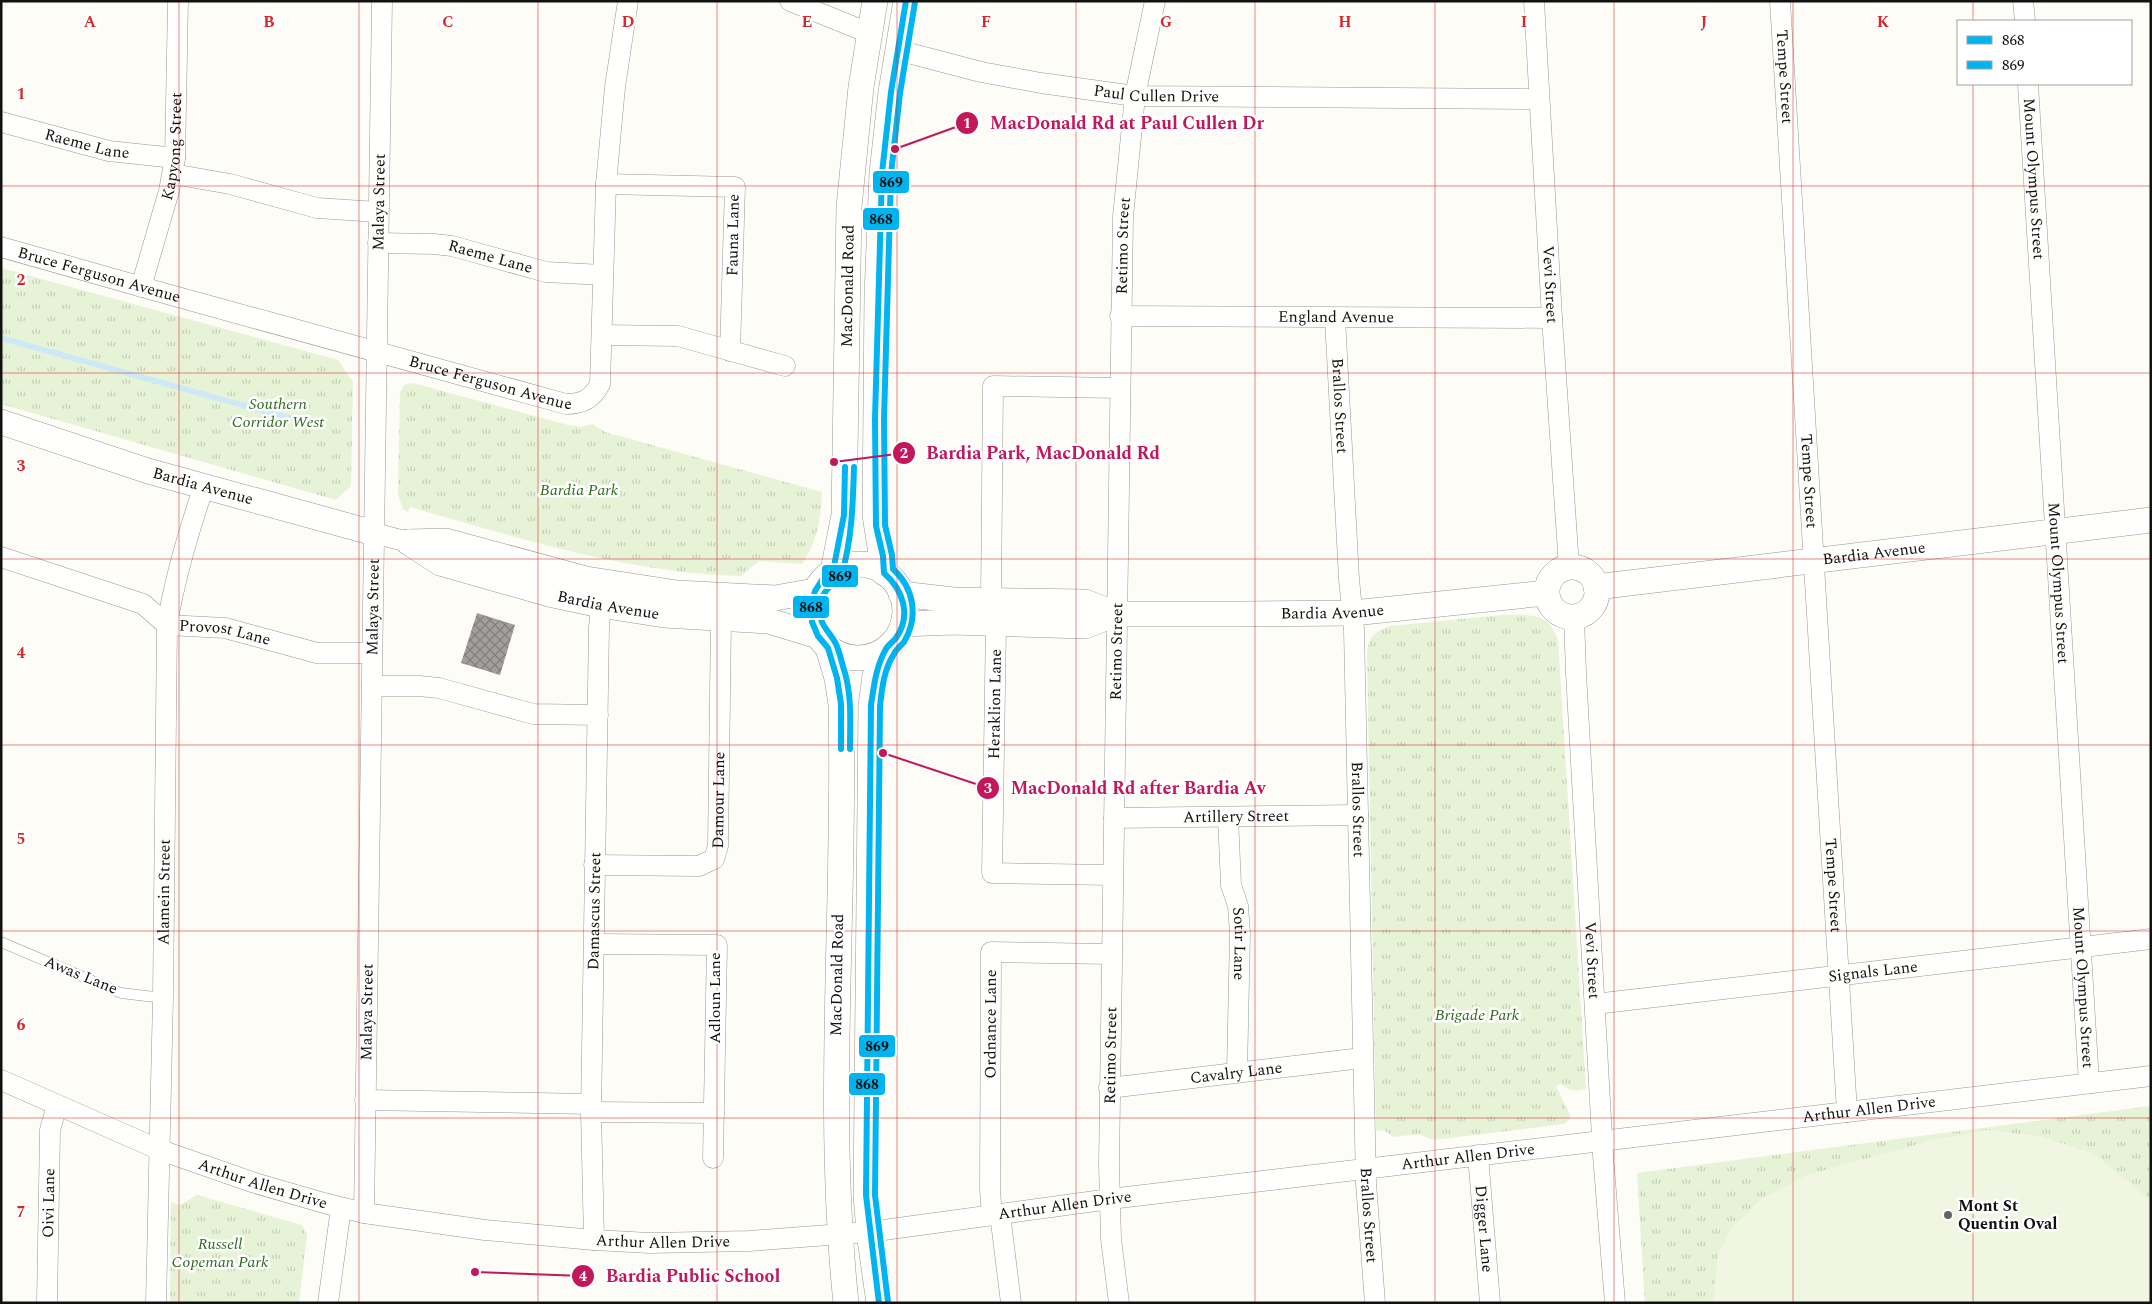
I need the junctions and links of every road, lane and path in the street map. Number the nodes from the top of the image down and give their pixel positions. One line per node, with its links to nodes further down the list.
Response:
1 (178, 1): 18 (street, Kapyong Street)
2 (382, 1): 20 (street, Malaya Street)
3 (628, 1): 19 (street, Bruce Ferguson Avenue)
4 (790, 1): 12 (street)
5 (875, 1): 12 (street, MacDonald Road)
6 (906, 1): 13 (street, MacDonald Road)
7 (1155, 1): 15 (street, Retimo Street)
8 (1534, 1): 16 (street, Vevi Street)
9 (1780, 1): 40 (street, Tempe Street)
10 (2024, 1): 11 (street)
11 (2025, 20)
12 (869, 33): 42 (street, MacDonald Road)
13 (897, 50): 15 (street, Paul Cullen Drive); 43 (street, MacDonald Road)
14 (2028, 85): 36 (street, Mount Olympus Street)
15 (1135, 96): 16 (street, Paul Cullen Drive); 25 (street, Retimo Street)
16 (1539, 99): 27 (street, Vevi Street)
17 (1, 122): 18 (street, Raeme Lane)
18 (174, 166): 20 (street, Raeme Lane); 24 (street, Kapyong Street)
19 (606, 184): 23 (street, Bruce Ferguson Avenue); 29 (street, Fauna Lane)
20 (378, 212): 21 (street, Malaya Street)
21 (378, 242): 23 (street, Raeme Lane); 30 (street, Malaya Street)
22 (1, 247): 24 (street, Bruce Ferguson Avenue)
23 (603, 275): 28 (street, Bruce Ferguson Avenue)
24 (141, 287): 30 (street, Bruce Ferguson Avenue)
25 (1120, 316): 26 (street, England Avenue); 32 (street, Retimo Street)
26 (1335, 318): 27 (street, England Avenue); 50 (street, Brallos Street)
27 (1552, 318): 41 (street, Vevi Street)
28 (602, 336): 29 (street); 30 (street, Bruce Ferguson Avenue)
29 (730, 351): 31 (street)
30 (376, 352): 37 (street, Malaya Street)
31 (785, 366)
32 (1119, 388): 49 (street, Heraklion Lane); 51 (street, Retimo Street)
33 (1, 422): 34 (street, Bardia Avenue)
34 (204, 486): 37 (street, Bardia Avenue); 55 (street, Alamein Street)
35 (2151, 520): 36 (street, Bardia Avenue)
36 (2055, 532): 40 (street, Bardia Avenue); 69 (street, Mount Olympus Street)
37 (374, 533): 38 (street, Bardia Avenue); 58 (street, Malaya Street)
38 (408, 542): 47 (street, Bardia Avenue)
39 (1, 557): 55 (street, Provost Lane)
40 (1814, 561): 44 (street, Bardia Avenue); 71 (street, Tempe Street)
41 (1569, 567): 44 (street); 46 (street)
42 (833, 571): 43 (street); 45 (street)
43 (884, 573): 48 (street)
44 (1596, 587): 52 (street)
45 (815, 591): 47 (street, Bardia Avenue); 56 (street)
46 (1546, 593): 50 (street, Bardia Avenue); 52 (street)
47 (602, 594): 53 (street, Bardia Avenue); 60 (street, Damascus Street)
48 (901, 594): 49 (street, Bardia Avenue); 54 (street)
49 (994, 613): 51 (street, Bardia Avenue); 54 (street, Bardia Avenue); 65 (street, Heraklion Lane)
50 (1353, 613): 51 (street, Bardia Avenue); 61 (street, Brallos Street)
51 (1116, 614): 63 (street, Retimo Street)
52 (1574, 617): 73 (street, Vevi Street)
53 (721, 620): 56 (street, Bardia Avenue); 64 (street, Damour Lane)
54 (903, 624): 57 (street)
55 (167, 625): 58 (street, Provost Lane); 72 (street, Alamein Street)
56 (823, 642): 57 (street); 95 (street, MacDonald Road)
57 (886, 649): 94 (street, MacDonald Road)
58 (372, 653): 59 (street, Malaya Street)
59 (372, 686): 60 (street); 80 (street, Malaya Street)
60 (598, 715): 64 (street, Damascus Street)
61 (1358, 815): 62 (street, Artillery Street); 74 (street, Brallos Street)
62 (1228, 816): 63 (street, Artillery Street); 75 (street, Sotir Lane)
63 (1114, 818): 65 (street, Retimo Street)
64 (594, 865): 68 (street, Damascus Street)
65 (1112, 875): 70 (street, Retimo Street)
66 (2151, 939): 69 (street, Signals Lane)
67 (1, 942): 72 (lane, Awas Lane)
68 (594, 944): 82 (street, Damascus Street); 84 (street, Adloun Lane)
69 (2081, 947): 71 (street, Signals Lane); 78 (street, Mount Olympus Street)
70 (1111, 954): 79 (street, Retimo Street); 93 (street, Ordnance Lane)
71 (1839, 976): 73 (street, Signals Lane); 83 (street, Tempe Street)
72 (163, 998): 86 (street, Alamein Street)
73 (1595, 1004): 85 (street, Vevi Street)
74 (1362, 1058): 75 (street, Cavalry Lane); 89 (street, Brallos Street)
75 (1237, 1072): 79 (street, Cavalry Lane)
76 (2151, 1076): 78 (street, Arthur Allen Drive)
77 (1, 1080): 81 (street, Arthur Allen Drive)
78 (2089, 1083): 83 (street, Arthur Allen Drive)
79 (1109, 1088): 90 (street, Retimo Street)
80 (365, 1100): 82 (street); 92 (street, Malaya Street)
81 (57, 1105): 86 (street, Arthur Allen Drive); 97 (street, Oivi Lane)
82 (591, 1108): 84 (street); 96 (street, Damascus Street)
83 (1847, 1112): 85 (street, Arthur Allen Drive)
84 (714, 1113): 88 (street, Adloun Lane)
85 (1604, 1141): 87 (street, Arthur Allen Drive); 106 (street, Vevi Street)
86 (160, 1150): 91 (street, Arthur Allen Drive); 98 (street, Alamein Street)
87 (1478, 1155): 89 (street, Arthur Allen Drive); 105 (street, Digger Lane)
88 (713, 1158)
89 (1366, 1168): 90 (street, Arthur Allen Drive); 104 (street, Brallos Street)
90 (1110, 1199): 93 (street, Arthur Allen Drive); 103 (street, Retimo Street)
91 (341, 1208): 92 (street, Arthur Allen Drive); 99 (street)
92 (364, 1212): 96 (street, Arthur Allen Drive)
93 (996, 1215): 94 (street, Arthur Allen Drive); 102 (street, Ordnance Lane)
94 (869, 1232): 95 (street, Arthur Allen Drive); 101 (street, MacDonald Road)
95 (839, 1235): 96 (street, Arthur Allen Drive); 100 (street, MacDonald Road)
96 (594, 1240)
97 (47, 1303)
98 (156, 1303)
99 (328, 1303)
100 (846, 1303)
101 (879, 1303)
102 (1011, 1303)
103 (1120, 1303)
104 (1375, 1303)
105 (1490, 1303)
106 (1615, 1303)

